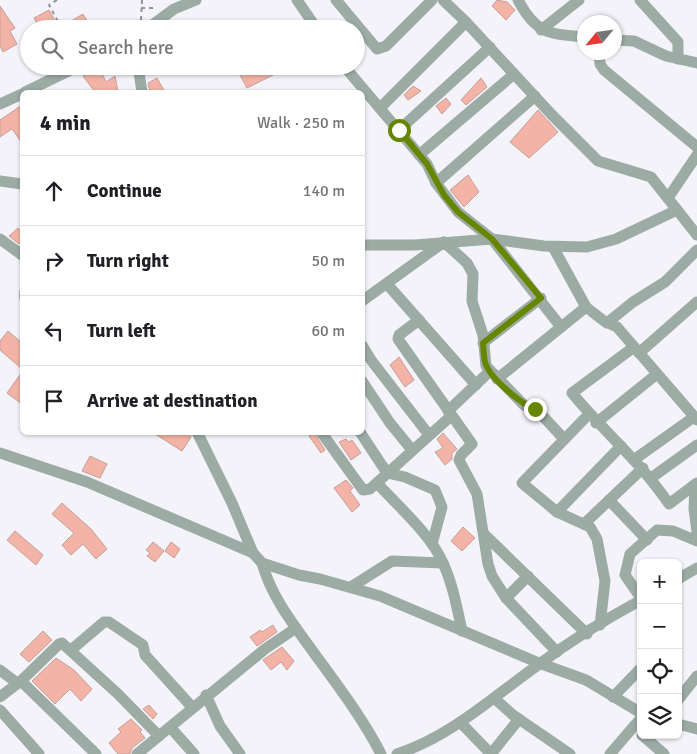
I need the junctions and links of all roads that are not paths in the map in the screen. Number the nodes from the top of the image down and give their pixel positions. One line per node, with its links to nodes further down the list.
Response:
1 (196, 0): 9 (street)
2 (297, 0): 10 (street)
3 (336, 0): 11 (street)
4 (432, 0): 14 (street)
5 (443, 0): 12 (street)
6 (518, 0): 13 (street)
7 (579, 0): 13 (street)
8 (640, 0): 18 (street)
9 (154, 20)
10 (311, 20)
11 (353, 20)
12 (466, 22): 17 (street); 32 (street)
13 (541, 30): 15 (street)
14 (365, 35)
15 (577, 37)
16 (622, 40): 18 (street)
17 (490, 47): 21 (street); 33 (street)
18 (678, 59): 20 (street)
19 (600, 60): 34 (street)
20 (697, 62)
21 (514, 74): 30 (street); 35 (street)
22 (61, 75): 25 (street)
23 (139, 75): 26 (street)
24 (352, 75): 28 (street)
25 (30, 90)
26 (142, 90)
27 (365, 90): 32 (street)
28 (365, 90)
29 (20, 95): 31 (street)
30 (534, 96): 38 (street); 40 (street)
31 (0, 104)
32 (380, 108): 33 (street)
33 (399, 130): 35 (street)
34 (697, 147)
35 (419, 155): 38 (street)
36 (697, 155): 40 (street)
37 (0, 181): 39 (street)
38 (436, 183): 43 (street)
39 (20, 184)
40 (668, 198): 41 (street)
41 (677, 210): 42 (street); 47 (street)
42 (697, 235)
43 (492, 239): 45 (street); 47 (street); 51 (street)
44 (0, 240): 49 (street)
45 (444, 242): 46 (street); 50 (street); 58 (street)
46 (365, 245)
47 (553, 247): 54 (street)
48 (697, 250): 56 (street)
49 (20, 254)
50 (387, 284): 52 (street); 55 (street)
51 (541, 298): 57 (street); 58 (street)
52 (365, 299)
53 (697, 302): 60 (street)
54 (586, 307): 56 (street); 57 (street)
55 (419, 320): 63 (street); 65 (street)
56 (607, 323): 60 (street)
57 (561, 327): 62 (street)
58 (483, 343): 62 (street)
59 (365, 350): 71 (street)
60 (637, 350): 61 (street); 66 (street)
61 (657, 374): 66 (street); 67 (street)
62 (493, 375): 63 (street); 72 (street)
63 (476, 385): 65 (street)
64 (365, 386): 75 (street)
65 (450, 413): 71 (street); 87 (street)
66 (593, 418): 72 (street); 74 (street)
67 (696, 418): 77 (street)
68 (198, 435): 91 (street)
69 (323, 435): 81 (street)
70 (362, 435): 79 (street)
71 (429, 435): 75 (street)
72 (564, 439): 84 (street)
73 (697, 445): 80 (street)
74 (621, 446): 77 (street); 84 (street)
75 (412, 450): 79 (street)
76 (0, 453): 91 (street)
77 (635, 459): 78 (street)
78 (643, 468): 80 (street); 83 (street)
79 (387, 473): 81 (street); 90 (street)
80 (651, 478): 82 (street)
81 (377, 482): 90 (street)
82 (696, 484): 86 (street)
83 (610, 500): 85 (street); 88 (street)
84 (557, 512): 85 (street)
85 (584, 524): 101 (street)
86 (697, 532)
87 (484, 534): 95 (street); 99 (street)
88 (647, 540): 89 (street); 98 (street)
89 (697, 541)
90 (432, 544): 93 (street)
91 (253, 553): 92 (street)
92 (262, 563): 97 (street); 102 (street)
93 (443, 563): 97 (street); 103 (street)
94 (697, 568): 96 (street)
95 (528, 576): 99 (street); 104 (street)
96 (682, 576)
97 (352, 587): 103 (street)
98 (637, 596)
99 (506, 598): 106 (street)
100 (637, 603): 101 (street)
101 (600, 625): 104 (street)
102 (296, 628): 112 (street); 134 (street)
103 (462, 631): 107 (street)
104 (587, 634): 106 (street)
105 (72, 650): 111 (street); 117 (street); 126 (street)
106 (557, 652): 107 (street)
107 (539, 664): 115 (street); 116 (street)
108 (0, 670): 111 (street)
109 (637, 672): 115 (street)
110 (697, 676): 113 (street)
111 (19, 682): 114 (street); 131 (street)
112 (206, 695): 117 (street); 133 (street)
113 (682, 695)
114 (0, 697)
115 (613, 697): 119 (street)
116 (494, 698): 120 (street); 121 (street)
117 (192, 707): 123 (street)
118 (0, 710): 130 (street)
119 (637, 711)
120 (519, 719): 136 (street); 137 (street)
121 (460, 722): 135 (street); 136 (street)
122 (682, 725): 124 (street)
123 (170, 727): 126 (street); 132 (street)
124 (697, 729)
125 (637, 733): 138 (street)
126 (159, 736): 128 (street)
127 (646, 739): 129 (street)
128 (140, 753)
129 (662, 753)
130 (39, 754)
131 (96, 754)
132 (194, 754)
133 (240, 754)
134 (381, 754)
135 (397, 754)
136 (491, 754)
137 (570, 754)
138 (610, 754)

